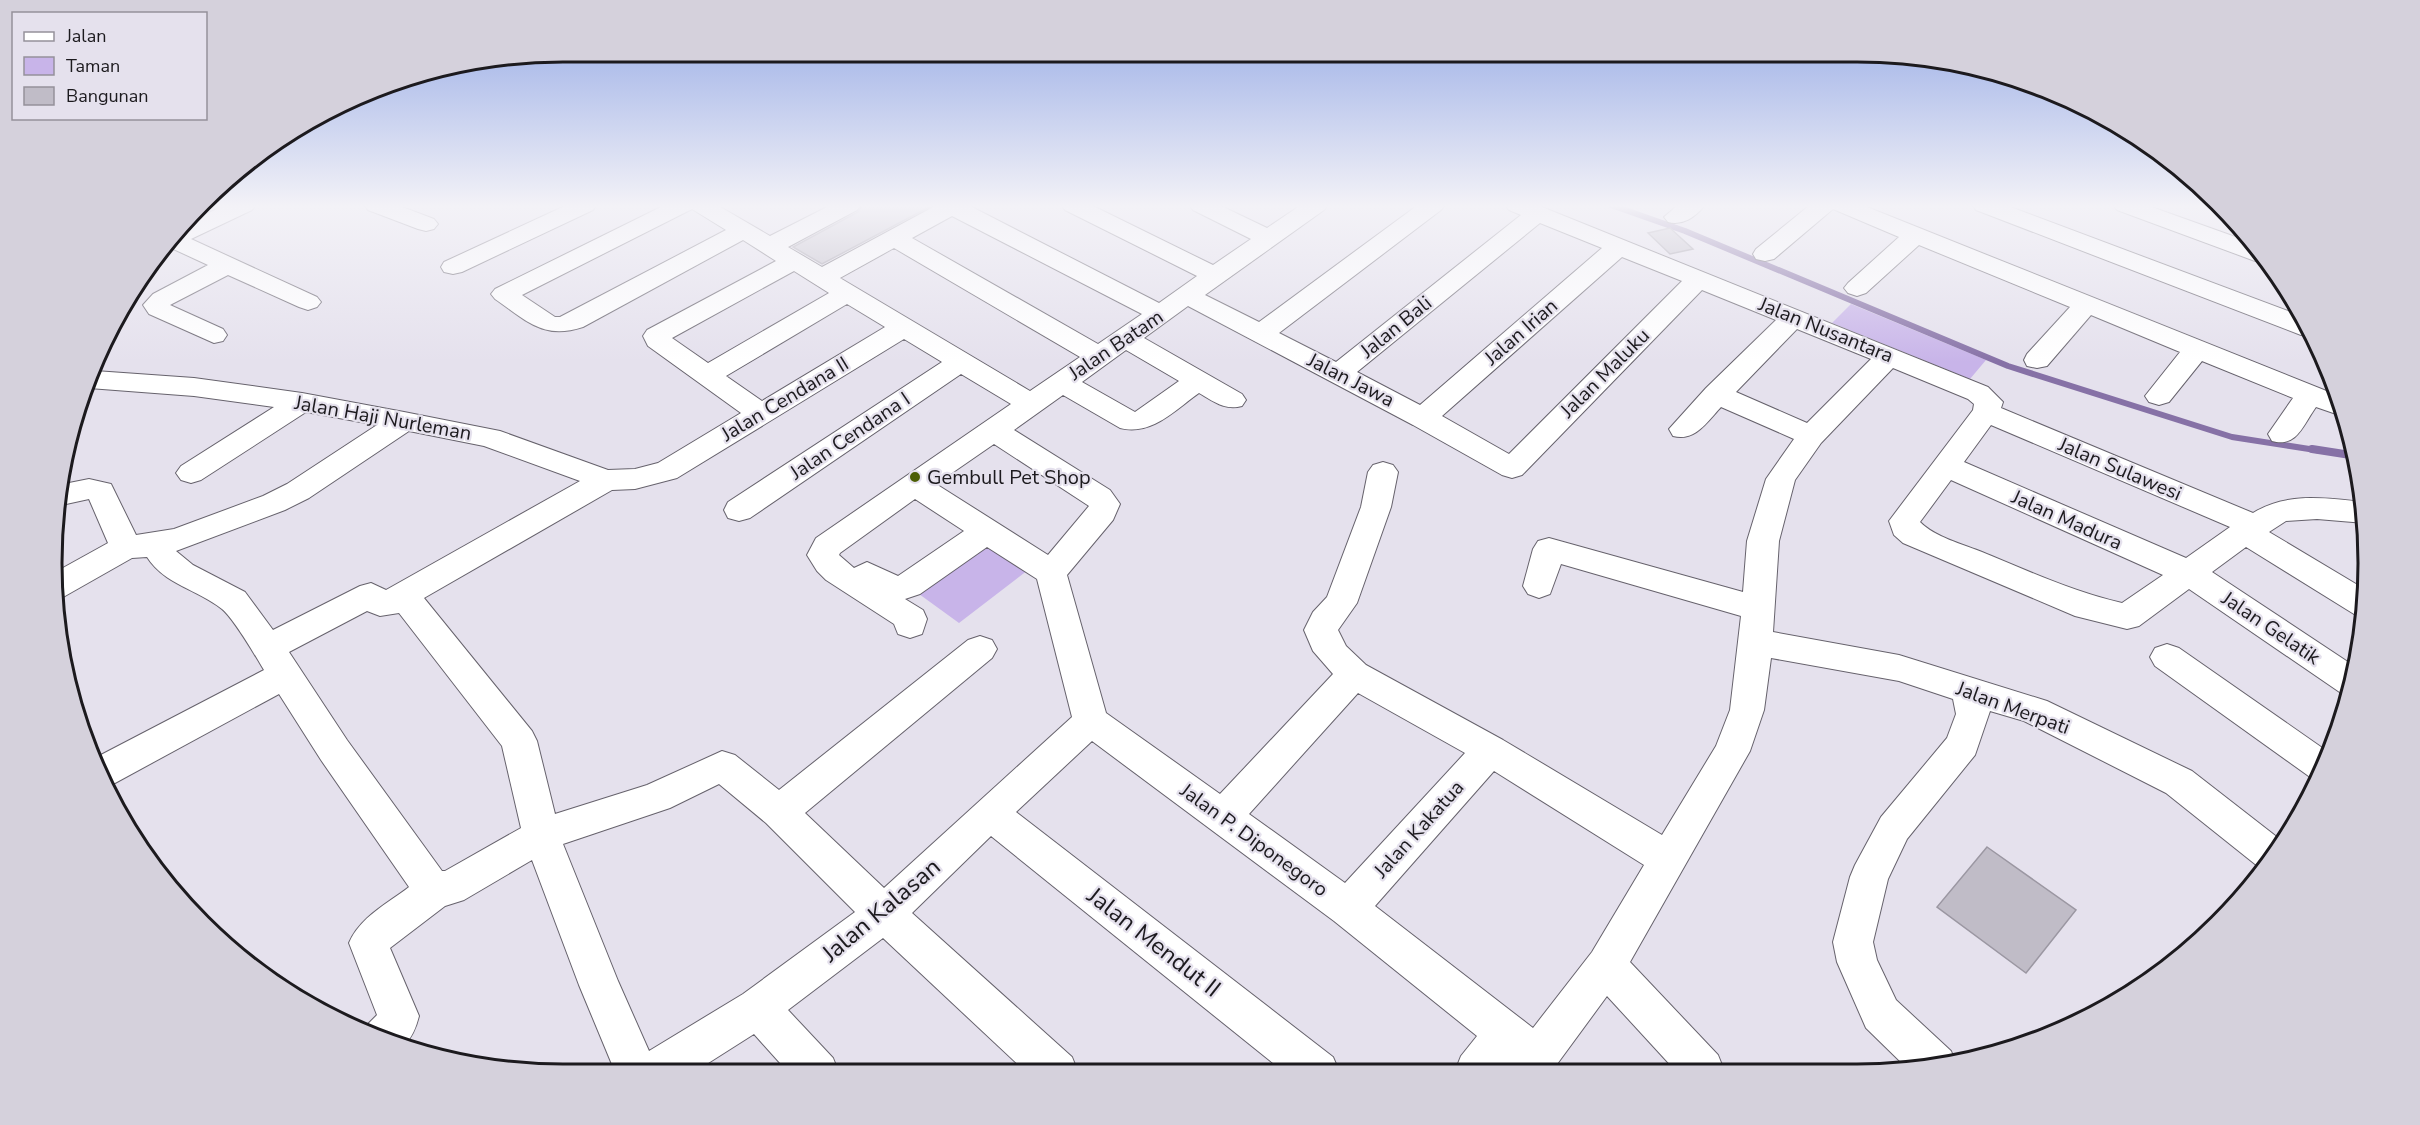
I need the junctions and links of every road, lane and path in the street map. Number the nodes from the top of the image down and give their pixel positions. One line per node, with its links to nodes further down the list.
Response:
1 (209, 258): 19 (street)
2 (473, 258): 20 (street)
3 (576, 258): 4 (street)
4 (693, 258)
5 (792, 258): 18 (street)
6 (858, 258): 22 (street)
7 (928, 258): 38 (street)
8 (1053, 258): 29 (street)
9 (1179, 258): 21 (street)
10 (1242, 258): 21 (street, Jalan Batam)
11 (1363, 258): 33 (street)
12 (1472, 258): 41 (street, Jalan Bali)
13 (1606, 258): 55 (street, Jalan Irian)
14 (1648, 258): 23 (street, Jalan Nusantara)
15 (1891, 258): 24 (street)
16 (1973, 258): 28 (street)
17 (2122, 258): 31 (street)
18 (796, 260): 22 (street); 42 (street)
19 (226, 266): 27 (street); 34 (street)
20 (453, 267)
21 (1216, 276): 26 (street, Jalan Batam)
22 (823, 277): 25 (street)
23 (1699, 278): 30 (street, Jalan Nusantara); 62 (street, Jalan Maluku)
24 (1857, 288)
25 (848, 293): 32 (street); 42 (street)
26 (1188, 296): 29 (street, Jalan Batam); 33 (street, Jalan Jawa)
27 (308, 302)
28 (2088, 303): 36 (street); 39 (street)
29 (1161, 314): 35 (street, Jalan Batam)
30 (1794, 317): 37 (street, Jalan Nusantara); 46 (street)
31 (2298, 324)
32 (903, 328): 40 (street); 54 (street, Jalan Cendana II)
33 (1260, 334): 41 (street, Jalan Jawa)
34 (214, 335)
35 (1126, 339): 38 (street, Jalan Batam); 44 (street)
36 (2197, 349): 47 (street); 48 (street)
37 (1889, 356): 53 (street, Jalan Nusantara); 60 (street)
38 (1100, 357): 45 (street, Jalan Batam)
39 (2037, 360)
40 (960, 362): 51 (street); 69 (street, Jalan Cendana I)
41 (1339, 373): 55 (street, Jalan Jawa)
42 (706, 376): 54 (street)
43 (96, 380): 50 (street, Jalan Haji Nurleman)
44 (1197, 381): 45 (street); 49 (street)
45 (1062, 382): 51 (street, Jalan Batam)
46 (1716, 394): 57 (street); 60 (street)
47 (2310, 395): 52 (street); 59 (street)
48 (2159, 396)
49 (1232, 400)
50 (302, 402): 56 (street, Jalan Haji Nurleman); 65 (street)
51 (1030, 403): 58 (street, Jalan Batam)
52 (2333, 404)
53 (1986, 412): 61 (street); 71 (street, Jalan Sulawesi)
54 (760, 413): 63 (street, Jalan Cendana II)
55 (1423, 418): 62 (street, Jalan Jawa)
56 (404, 421): 66 (street, Jalan Haji Nurleman); 73 (street)
57 (1683, 429)
58 (993, 430): 67 (street, Jalan Batam); 75 (street)
59 (2282, 434)
60 (1811, 436): 82 (street)
61 (1946, 466): 76 (street, Jalan Madura); 76 (street)
62 (1512, 468)
63 (667, 471): 66 (street, Jalan Haji Nurleman)
64 (1383, 472): 86 (street)
65 (190, 473)
66 (606, 480): 79 (street)
67 (914, 484): 72 (street); 74 (street, Jalan Batam)
68 (66, 494): 73 (street)
69 (739, 510)
70 (2356, 514): 71 (street)
71 (2250, 529): 76 (street); 80 (street, Jalan Sulawesi)
72 (987, 531): 74 (street); 75 (street)
73 (141, 546): 77 (street); 85 (street)
74 (827, 546): 81 (street)
75 (1051, 573): 89 (street)
76 (2189, 573): 87 (street, Jalan Gelatik)
77 (63, 584)
78 (1539, 586): 82 (street, Jalan Merpati)
79 (404, 595): 85 (street); 96 (street)
80 (2357, 599)
81 (910, 625)
82 (1757, 625): 88 (street, Jalan Merpati); 98 (street)
83 (980, 649): 93 (street)
84 (2167, 657): 91 (street)
85 (276, 662): 92 (street); 99 (street)
86 (1354, 674): 90 (street); 95 (street)
87 (2345, 677)
88 (1969, 690): 97 (street, Jalan Merpati); 106 (street)
89 (1091, 721): 94 (street, Jalan Kalasan); 95 (street, Jalan P. Diponegoro)
90 (1490, 750): 98 (street); 100 (street, Jalan Kakatua)
91 (2316, 763)
92 (107, 769)
93 (779, 812): 96 (street); 101 (street)
94 (990, 813): 101 (street, Jalan Kalasan); 111 (street, Jalan Mendut II)
95 (1222, 818): 100 (street, Jalan P. Diponegoro)
96 (541, 835): 99 (street); 107 (street)
97 (2267, 851)
98 (1668, 859): 102 (street)
99 (437, 890): 104 (street)
100 (1348, 908): 105 (street, Jalan P. Diponegoro)
101 (884, 914): 103 (street, Jalan Kalasan); 110 (street)
102 (1606, 965): 105 (street); 113 (street)
103 (758, 1008): 108 (street, Jalan Kalasan); 109 (street)
104 (389, 1032)
105 (1523, 1054): 112 (street)
106 (1928, 1058)
107 (634, 1064)
108 (667, 1064)
109 (810, 1064)
110 (1048, 1064)
111 (1308, 1064)
112 (1495, 1064)
113 (1697, 1064)

